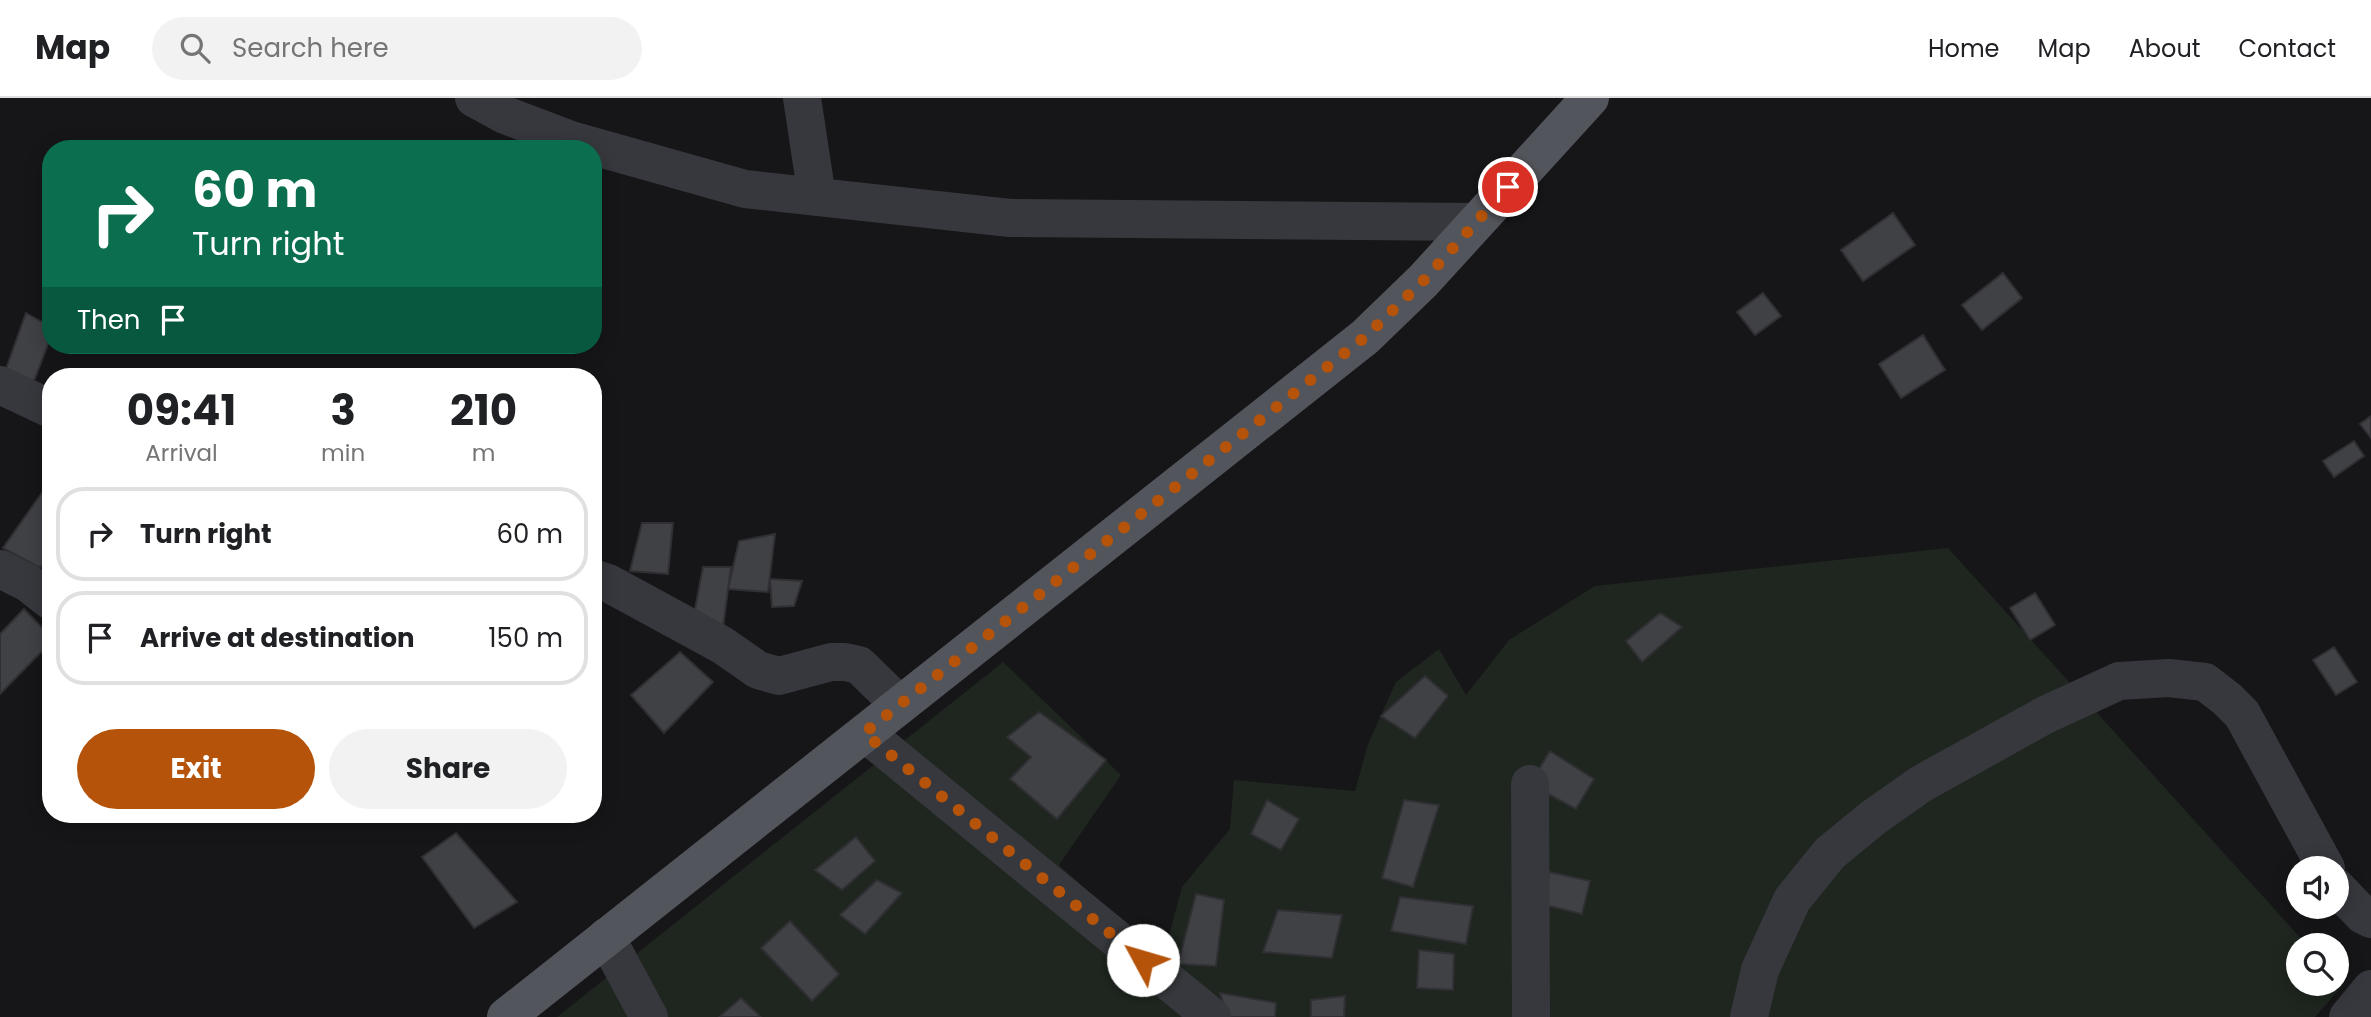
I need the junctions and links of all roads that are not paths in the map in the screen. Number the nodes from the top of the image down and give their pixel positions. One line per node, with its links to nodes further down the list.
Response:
1 (474, 98): 4 (street)
2 (802, 98): 6 (street)
3 (1590, 98): 7 (main road)
4 (571, 140)
5 (602, 149): 6 (street)
6 (817, 197): 7 (street)
7 (1476, 222): 13 (main road)
8 (0, 385): 9 (street)
9 (42, 405)
10 (0, 569): 12 (street)
11 (602, 581): 13 (street)
12 (42, 594)
13 (900, 705): 14 (main road)
14 (864, 733): 19 (main road); 23 (street)
15 (1530, 784): 24 (street)
16 (2319, 856): 25 (street)
17 (2349, 900): 18 (street)
18 (2371, 919)
19 (606, 937): 21 (main road); 22 (street)
20 (2371, 989): 26 (street)
21 (506, 1017)
22 (649, 1017)
23 (1212, 1017)
24 (1531, 1017)
25 (1749, 1017)
26 (2348, 1017)

